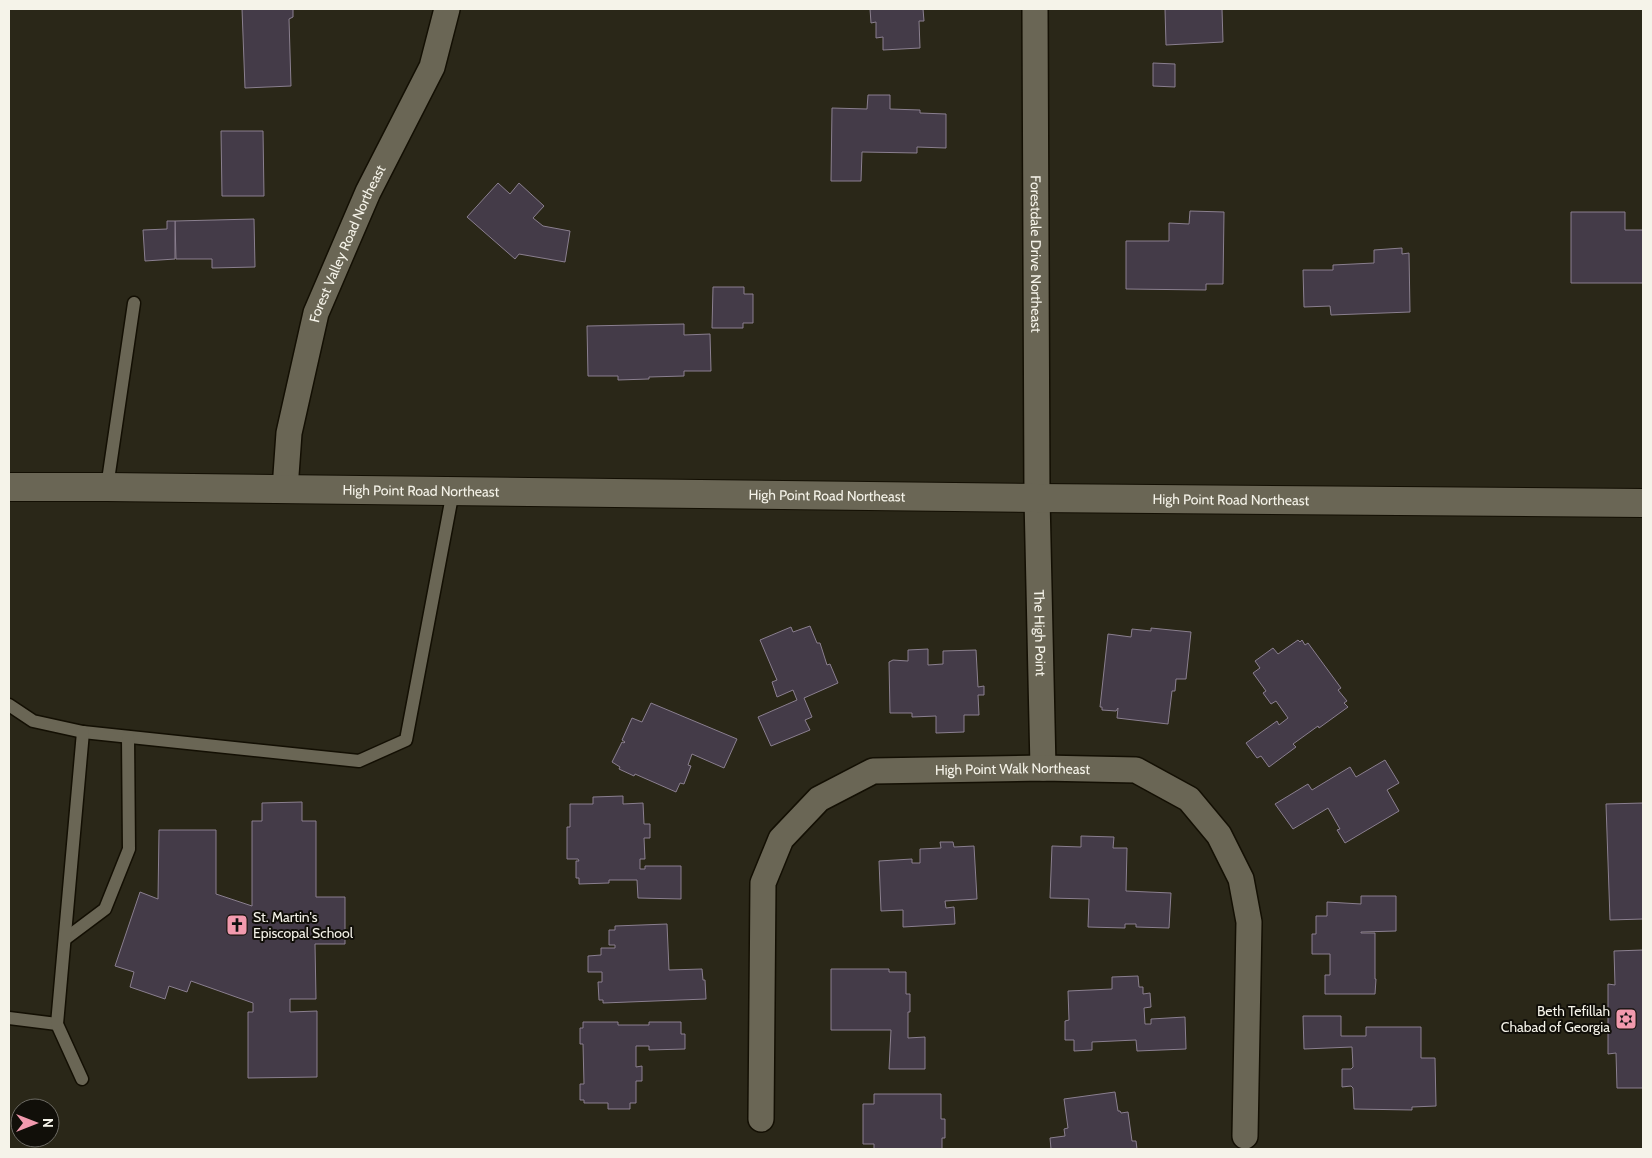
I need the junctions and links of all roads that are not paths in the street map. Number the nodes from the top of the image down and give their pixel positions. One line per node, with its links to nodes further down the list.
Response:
1 (447, 9): 6 (street, Forest Valley Road Northeast)
2 (1035, 9): 8 (street, Forestdale Drive Northeast)
3 (134, 303): 5 (lane)
4 (9, 487): 5 (street, High Point Road Northeast)
5 (107, 487): 6 (street, High Point Road Northeast)
6 (285, 489): 7 (street, High Point Road Northeast)
7 (453, 491): 8 (street, High Point Road Northeast); 12 (lane)
8 (1037, 498): 9 (street, High Point Road Northeast); 13 (street, The High Point)
9 (1643, 503)
10 (9, 705): 11 (lane)
11 (83, 732): 12 (lane); 14 (lane)
12 (128, 737): 14 (lane)
13 (1044, 768): 18 (street, High Point Walk Northeast); 19 (street, High Point Walk Northeast)
14 (65, 939): 16 (lane)
15 (9, 1018): 16 (lane)
16 (57, 1024): 17 (lane)
17 (82, 1079)
18 (761, 1118)
19 (1245, 1136)

